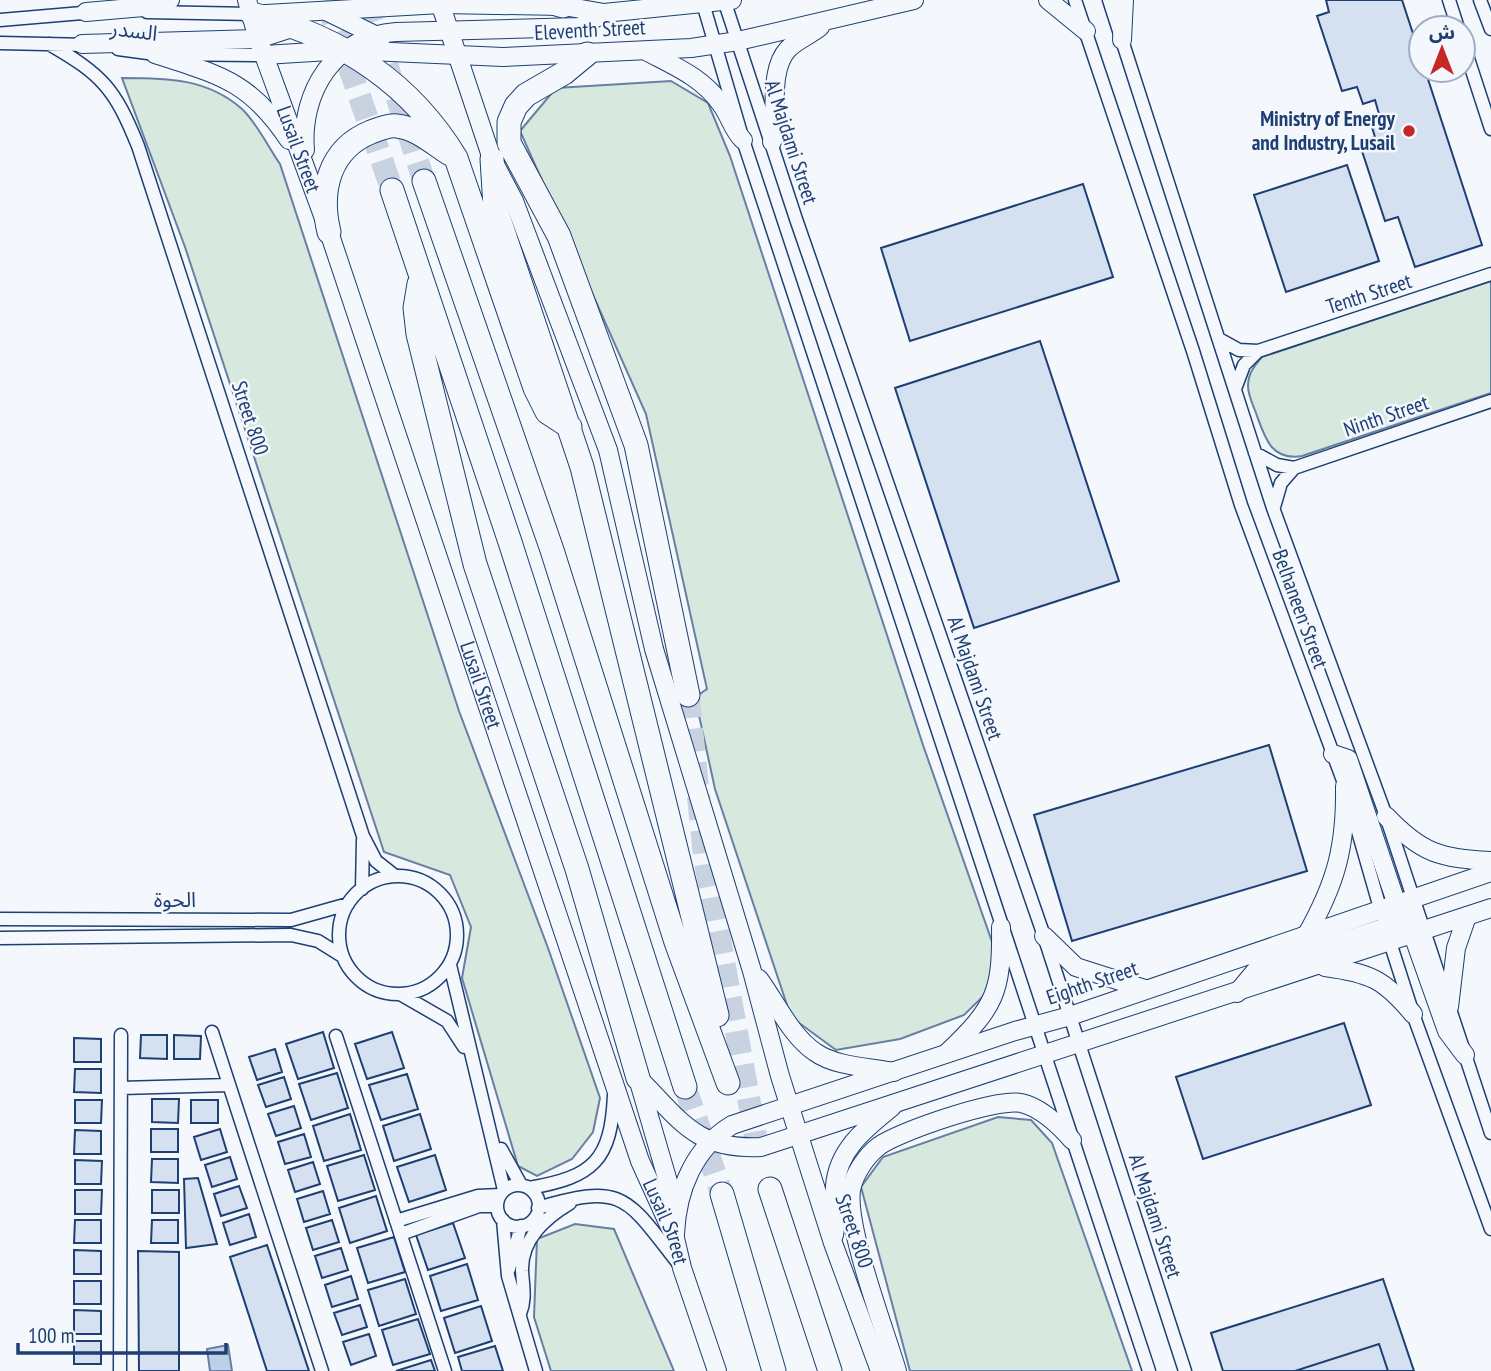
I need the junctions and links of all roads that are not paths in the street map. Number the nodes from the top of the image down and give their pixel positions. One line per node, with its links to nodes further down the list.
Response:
1 (170, 0): 16 (street)
2 (348, 0): 13 (street)
3 (727, 0): 11 (street, Eleventh Street); 27 (street, Al Majdami Street)
4 (914, 0): 20 (street, Eleventh Street)
5 (1048, 0): 24 (street)
6 (1075, 0): 24 (street, Belhaneen Street)
7 (1109, 0): 26 (street, Belhaneen Street)
8 (1124, 0): 26 (street)
9 (1480, 0): 22 (street)
10 (440, 2): 12 (street, Eleventh Street); 13 (street, Eleventh Street); 23 (street)
11 (703, 2): 14 (street, Eleventh Street); 32 (street, Al Majdami Street)
12 (553, 3): 17 (street, Eleventh Street)
13 (320, 5): 15 (street, Eleventh Street); 21 (street); 25 (street)
14 (640, 5): 17 (street, Eleventh Street)
15 (250, 7): 16 (street, السدر); 21 (highway); 33 (street, Lusail Street)
16 (86, 12): 18 (street, السدر)
17 (604, 13): 23 (street)
18 (22, 17): 19 (street, السدر); 29 (street)
19 (0, 20)
20 (826, 22): 27 (street, Eleventh Street); 42 (street)
21 (298, 26): 33 (street); 34 (highway)
22 (1491, 29)
23 (449, 30): 25 (street); 36 (street)
24 (1086, 31): 60 (street, Belhaneen Street)
25 (372, 35): 34 (street); 36 (street)
26 (1122, 40): 51 (street, Belhaneen Street)
27 (738, 41): 32 (street, Eleventh Street); 42 (street, Al Majdami Street)
28 (0, 43): 29 (street, السدر)
29 (23, 43): 30 (street, السدر)
30 (49, 44): 31 (street, السدر); 63 (street, Street 800)
31 (82, 44): 33 (street); 37 (street, السدر)
32 (715, 45): 35 (street, Eleventh Street); 41 (street, Al Majdami Street)
33 (261, 47): 34 (street, Eleventh Street); 37 (street, السدر); 45 (street, Lusail Street)
34 (346, 50): 36 (street, Eleventh Street); 43 (highway); 45 (street)
35 (643, 50): 38 (street, Eleventh Street); 41 (street)
36 (457, 53): 38 (street, Eleventh Street); 44 (street)
37 (155, 54): 45 (street)
38 (587, 54): 59 (highway)
39 (1476, 84): 40 (street)
40 (1491, 129)
41 (743, 140): 76 (street, Al Majdami Street)
42 (772, 142): 77 (street, Al Majdami Street)
43 (456, 158): 48 (highway); 55 (highway)
44 (492, 159): 55 (highway); 85 (street)
45 (306, 167): 48 (street, Lusail Street)
46 (424, 181): 55 (highway)
47 (392, 190): 50 (highway)
48 (329, 232): 102 (street, Lusail Street)
49 (1491, 274): 52 (street, Tenth Street)
50 (420, 277): 102 (highway); 104 (highway)
51 (1219, 339): 52 (street); 53 (street, Belhaneen Street)
52 (1258, 351): 53 (street)
53 (1235, 389): 56 (street, Belhaneen Street)
54 (1491, 401): 57 (street, Ninth Street)
55 (570, 427)
56 (1255, 453): 57 (street); 58 (street, Belhaneen Street)
57 (1294, 468): 58 (street)
58 (1273, 508): 62 (street, Belhaneen Street)
59 (688, 695)
60 (1333, 754): 61 (street, Belhaneen Street); 75 (street)
61 (1345, 786): 75 (street, Belhaneen Street); 78 (street)
62 (1386, 816): 64 (street); 75 (street, Belhaneen Street)
63 (363, 836): 66 (street, Street 800); 68 (street, Street 800)
64 (1491, 861)
65 (1491, 872): 75 (street, Eighth Street)
66 (395, 876): 68 (street); 83 (street)
67 (1491, 885): 75 (street)
68 (362, 889): 69 (street)
69 (348, 904): 74 (street, الحوة); 82 (street)
70 (1491, 908): 71 (street, Eighth Street)
71 (1467, 916): 75 (street, Eighth Street); 89 (street)
72 (0, 919): 73 (street, الحوة)
73 (34, 919): 74 (street, الحوة); 80 (street)
74 (52, 919): 81 (street)
75 (1403, 920): 78 (street, Eighth Street); 84 (street, Eighth Street); 87 (street); 89 (street, Belhaneen Street); 90 (street, Belhaneen Street); 97 (street)
76 (1001, 927): 92 (street, Al Majdami Street); 98 (street)
77 (1044, 936): 86 (street); 91 (street, Al Majdami Street)
78 (1306, 936): 86 (street, Eighth Street)
79 (0, 938): 80 (street, الحوة)
80 (34, 938): 81 (street, الحوة)
81 (52, 938): 82 (street, الحوة)
82 (342, 956): 88 (street)
83 (450, 965): 88 (street); 100 (street)
84 (1318, 966): 87 (street, Eighth Street); 90 (street)
85 (752, 971): 101 (street); 107 (street)
86 (1145, 989): 91 (street, Eighth Street)
87 (1237, 993): 96 (street, Eighth Street)
88 (402, 995): 100 (street)
89 (1449, 1007): 97 (street, Belhaneen Street)
90 (1413, 1014): 123 (street, Belhaneen Street)
91 (1070, 1016): 92 (street, Eighth Street); 96 (street, Al Majdami Street)
92 (1036, 1024): 98 (street, Eighth Street); 99 (street, Al Majdami Street)
93 (212, 1032): 103 (street)
94 (121, 1035): 105 (street)
95 (336, 1036): 122 (street)
96 (1080, 1045): 99 (street, Eighth Street); 139 (street, Al Majdami Street)
97 (1465, 1055): 109 (street, Belhaneen Street)
98 (943, 1056): 101 (street, Eighth Street)
99 (1045, 1056): 106 (street, Eighth Street); 112 (street, Al Majdami Street)
100 (473, 1061): 108 (street)
101 (898, 1072): 107 (street, Eighth Street)
102 (626, 1079): 111 (street, Eighth Street); 113 (street); 119 (street); 124 (street, Lusail Street)
103 (229, 1085): 105 (street); 130 (street)
104 (685, 1087)
105 (121, 1088): 129 (street)
106 (900, 1101): 110 (street, Eighth Street); 125 (street)
107 (789, 1105): 110 (street, Street 800); 111 (street, Eighth Street)
108 (491, 1125): 113 (street); 117 (street)
109 (1491, 1133)
110 (799, 1135): 111 (street, Eighth Street); 125 (street, Street 800)
111 (709, 1140): 119 (street)
112 (1072, 1140): 137 (street); 138 (street, Al Majdami Street)
113 (525, 1187): 117 (street); 118 (street)
114 (771, 1189): 135 (highway)
115 (722, 1194): 134 (highway)
116 (583, 1196): 118 (street); 126 (street); 128 (street)
117 (500, 1197): 120 (street); 122 (street)
118 (538, 1208): 121 (street)
119 (676, 1211): 124 (street)
120 (503, 1220): 121 (street); 127 (street)
121 (521, 1226): 127 (street)
122 (398, 1227): 131 (street)
123 (1491, 1229)
124 (675, 1237): 126 (street, Lusail Street)
125 (833, 1242): 136 (street, Street 800)
126 (682, 1268): 133 (street, Lusail Street)
127 (508, 1276): 128 (street)
128 (520, 1315): 132 (street)
129 (120, 1371)
130 (322, 1371)
131 (445, 1371)
132 (536, 1371)
133 (717, 1371)
134 (774, 1371)
135 (830, 1371)
136 (880, 1371)
137 (897, 1371)
138 (1149, 1371)
139 (1185, 1371)

